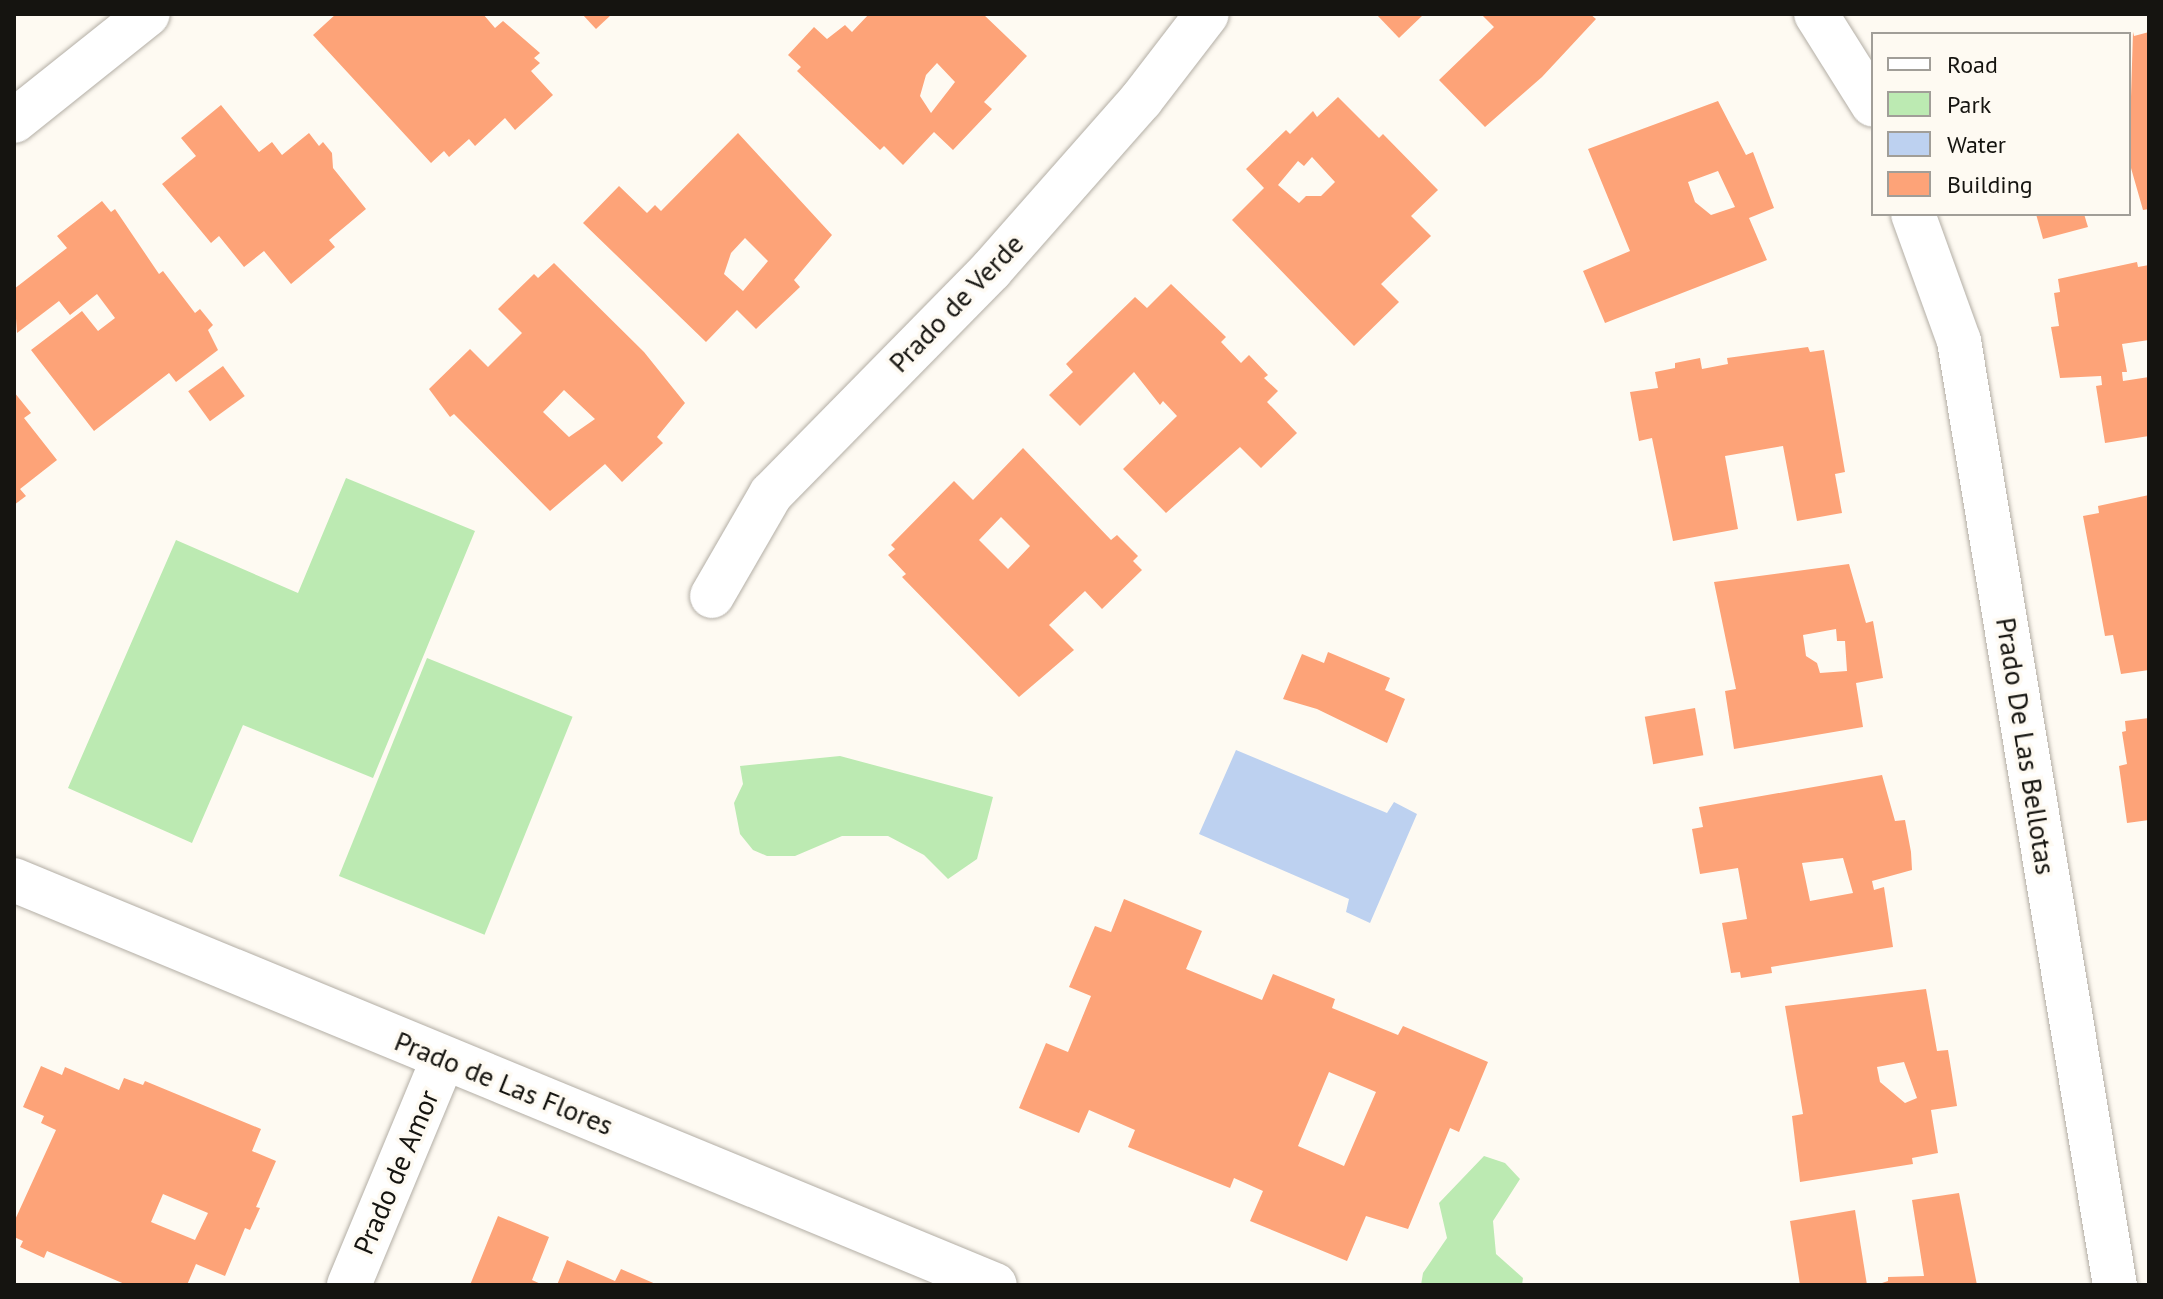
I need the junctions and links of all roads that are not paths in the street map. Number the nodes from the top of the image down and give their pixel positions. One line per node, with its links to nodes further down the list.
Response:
1 (148, 14): 5 (street)
2 (1207, 14): 7 (street, Prado de Verde)
3 (1816, 14): 4 (street)
4 (1871, 102)
5 (14, 121)
6 (1914, 216): 12 (street, Prado De Las Bellotas)
7 (712, 596)
8 (14, 880): 9 (street, Prado de Las Flores)
9 (443, 1059): 10 (street, Prado de Amor); 11 (street, Prado de Las Flores)
10 (349, 1285)
11 (995, 1285)
12 (2115, 1285)

